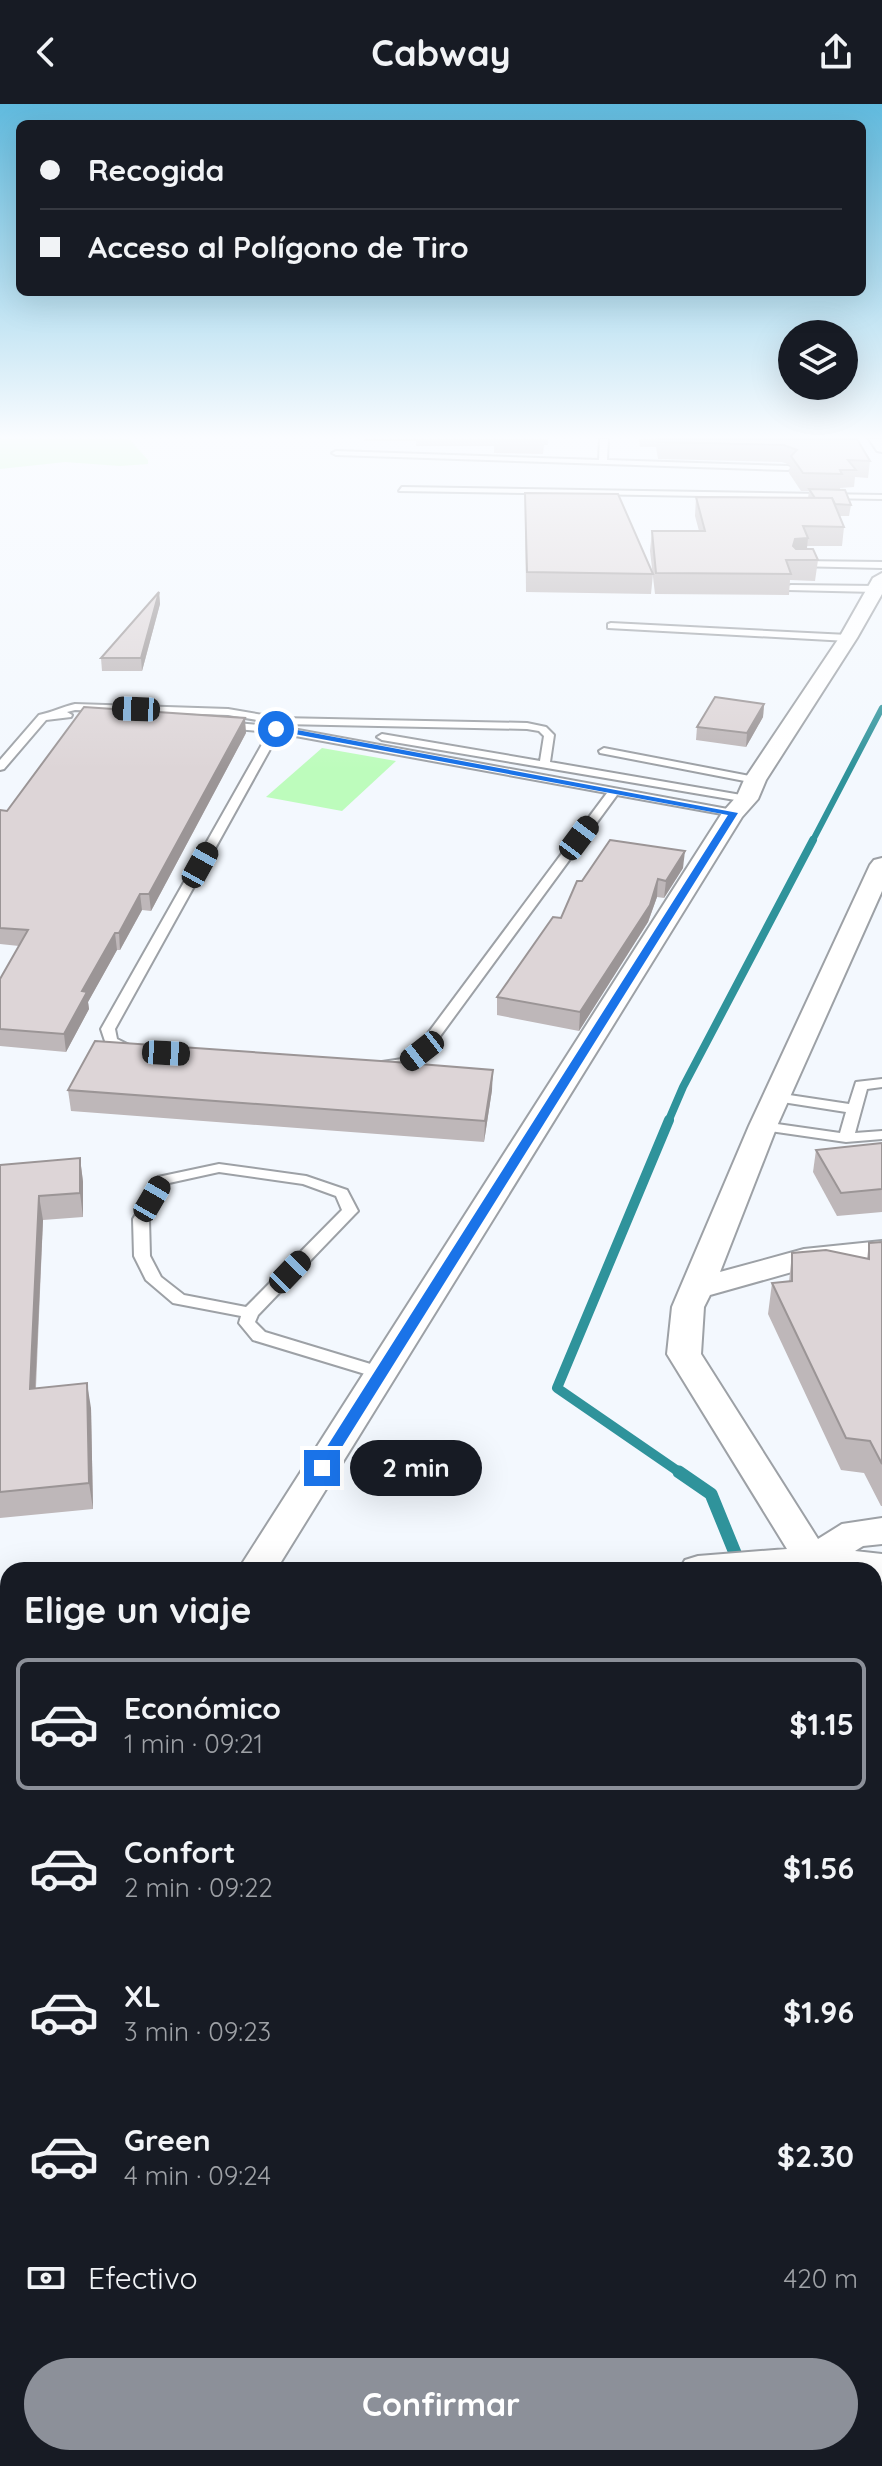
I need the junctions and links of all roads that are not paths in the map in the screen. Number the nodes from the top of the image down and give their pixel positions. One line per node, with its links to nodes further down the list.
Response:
1 (797, 564): 2 (lane)
2 (880, 577): 3 (lane); 5 (street)
3 (791, 588)
4 (611, 626): 5 (lane)
5 (848, 638): 14 (street)
6 (59, 714): 7 (lane); 9 (lane); 12 (lane)
7 (198, 723)
8 (214, 724): 9 (lane)
9 (278, 725): 11 (lane); 11 (lane); 13 (lane); 16 (lane)
10 (604, 751): 14 (lane)
11 (545, 762): 14 (lane)
12 (0, 767)
13 (614, 791): 14 (lane); 17 (lane)
14 (745, 797): 27 (street)
15 (882, 865): 19 (street)
16 (150, 1052)
17 (372, 1065)
18 (882, 1083): 20 (lane)
19 (776, 1097): 20 (lane); 21 (street)
20 (854, 1109): 23 (lane)
21 (763, 1126): 23 (lane); 25 (street)
22 (882, 1135): 23 (lane)
23 (846, 1138)
24 (882, 1250): 25 (street)
25 (697, 1288): 30 (street)
26 (250, 1313): 26 (lane); 27 (lane)
27 (381, 1373): 29 (street)
28 (882, 1531): 30 (street)
29 (262, 1562)
30 (803, 1562)

